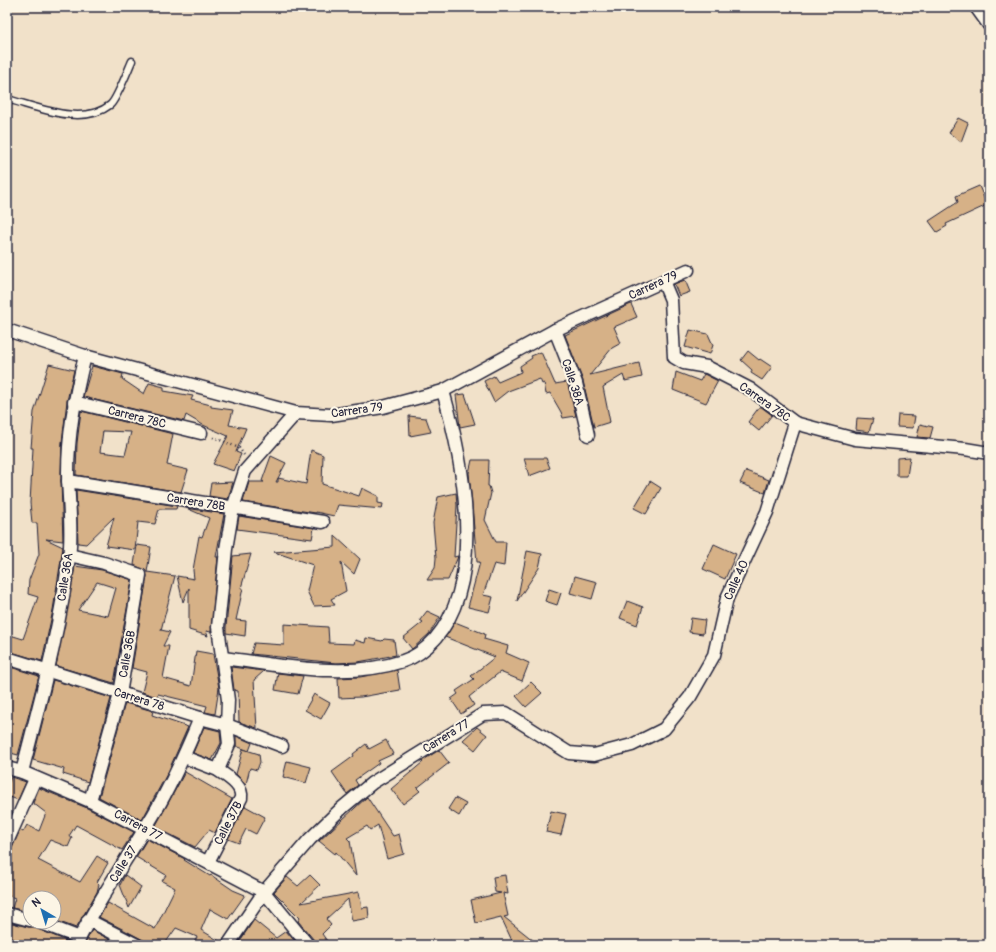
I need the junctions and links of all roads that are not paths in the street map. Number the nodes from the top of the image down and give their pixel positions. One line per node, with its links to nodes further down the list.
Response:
1 (976, 7): 2 (street)
2 (989, 25)
3 (132, 61): 4 (lane)
4 (7, 98)
5 (688, 270): 6 (street, Carrera 79)
6 (663, 281): 8 (street, Carrera 79); 13 (street, Carrera 78C)
7 (7, 330): 9 (street, Carrera 79)
8 (555, 330): 10 (street, Carrera 79); 15 (street, Calle 38A)
9 (85, 356): 11 (street, Calle 36A); 12 (street, Carrera 79)
10 (443, 391): 12 (street, Carrera 79); 22 (street)
11 (74, 402): 14 (street, Carrera 78C); 17 (street, Calle 36A)
12 (296, 413): 18 (street)
13 (795, 423): 16 (street); 27 (street, Calle 40)
14 (201, 433)
15 (588, 435)
16 (989, 453)
17 (68, 481): 18 (street, Carrera 78B); 20 (street, Calle 36A)
18 (233, 508): 19 (street, Carrera 78B); 22 (street)
19 (324, 522)
20 (69, 556): 23 (street, Calle 36A); 24 (street, Calle 36B)
21 (7, 658): 23 (street, Carrera 78)
22 (223, 658): 26 (street)
23 (48, 671): 24 (street, Carrera 78); 32 (street, Calle 36A)
24 (120, 694): 25 (street, Carrera 78); 34 (street, Calle 36B)
25 (200, 718): 26 (street, Carrera 78); 29 (street, Calle 37)
26 (227, 725): 28 (street, Carrera 78); 31 (street)
27 (664, 729): 38 (street, Carrera 77)
28 (276, 744)
29 (184, 757): 31 (street); 35 (street, Calle 37)
30 (7, 768): 32 (street, Carrera 77)
31 (218, 770): 37 (street, Calle 37B)
32 (22, 772): 33 (street, Carrera 77)
33 (35, 779): 34 (street, Carrera 77); 36 (street)
34 (90, 800): 35 (street, Carrera 77)
35 (145, 829): 37 (street, Carrera 77); 41 (street, Calle 37)
36 (7, 842)
37 (208, 862): 38 (street, Carrera 77)
38 (264, 892): 45 (street); 46 (street, Carrera 77)
39 (7, 914): 40 (street)
40 (22, 918)
41 (88, 920): 43 (street, Calle 37); 44 (street)
42 (55, 930): 43 (street)
43 (78, 941)
44 (137, 945)
45 (228, 945)
46 (308, 945)

